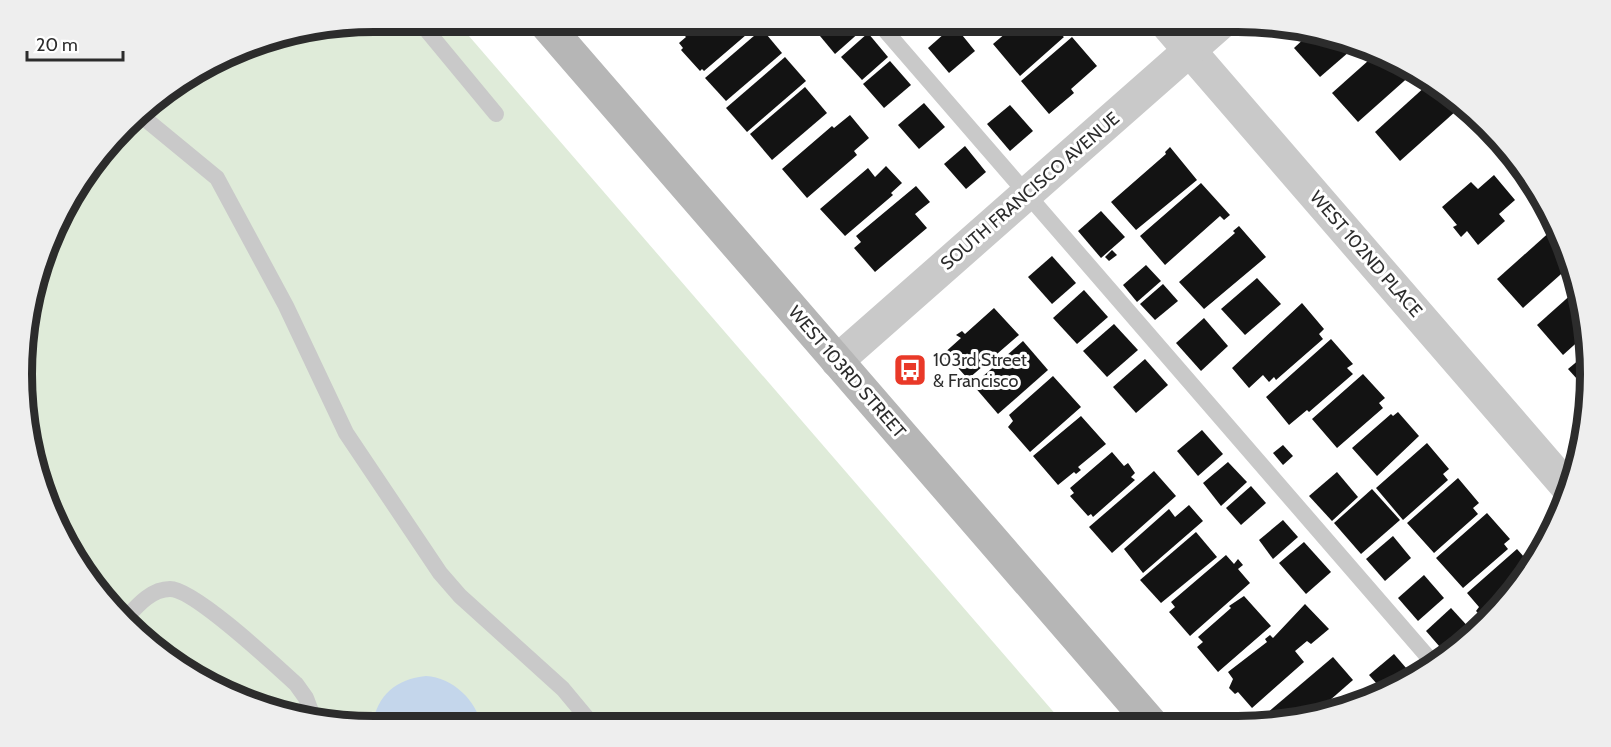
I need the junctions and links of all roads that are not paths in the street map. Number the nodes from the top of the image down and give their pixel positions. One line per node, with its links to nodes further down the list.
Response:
1 (428, 32): 7 (lane)
2 (553, 32): 10 (main road, WEST 103RD STREET)
3 (887, 32): 9 (lane)
4 (1173, 32): 6 (street, WEST 102ND PLACE)
5 (1210, 32): 6 (street, SOUTH FRANCISCO AVENUE)
6 (1189, 50): 9 (street, SOUTH FRANCISCO AVENUE); 11 (street, WEST 102ND PLACE)
7 (496, 114)
8 (145, 119): 15 (lane)
9 (1027, 194): 10 (street, SOUTH FRANCISCO AVENUE); 13 (lane)
10 (837, 361): 16 (main road, WEST 103RD STREET)
11 (1562, 480)
12 (130, 613): 14 (lane)
13 (1428, 658)
14 (310, 710)
15 (586, 716)
16 (1145, 716)

